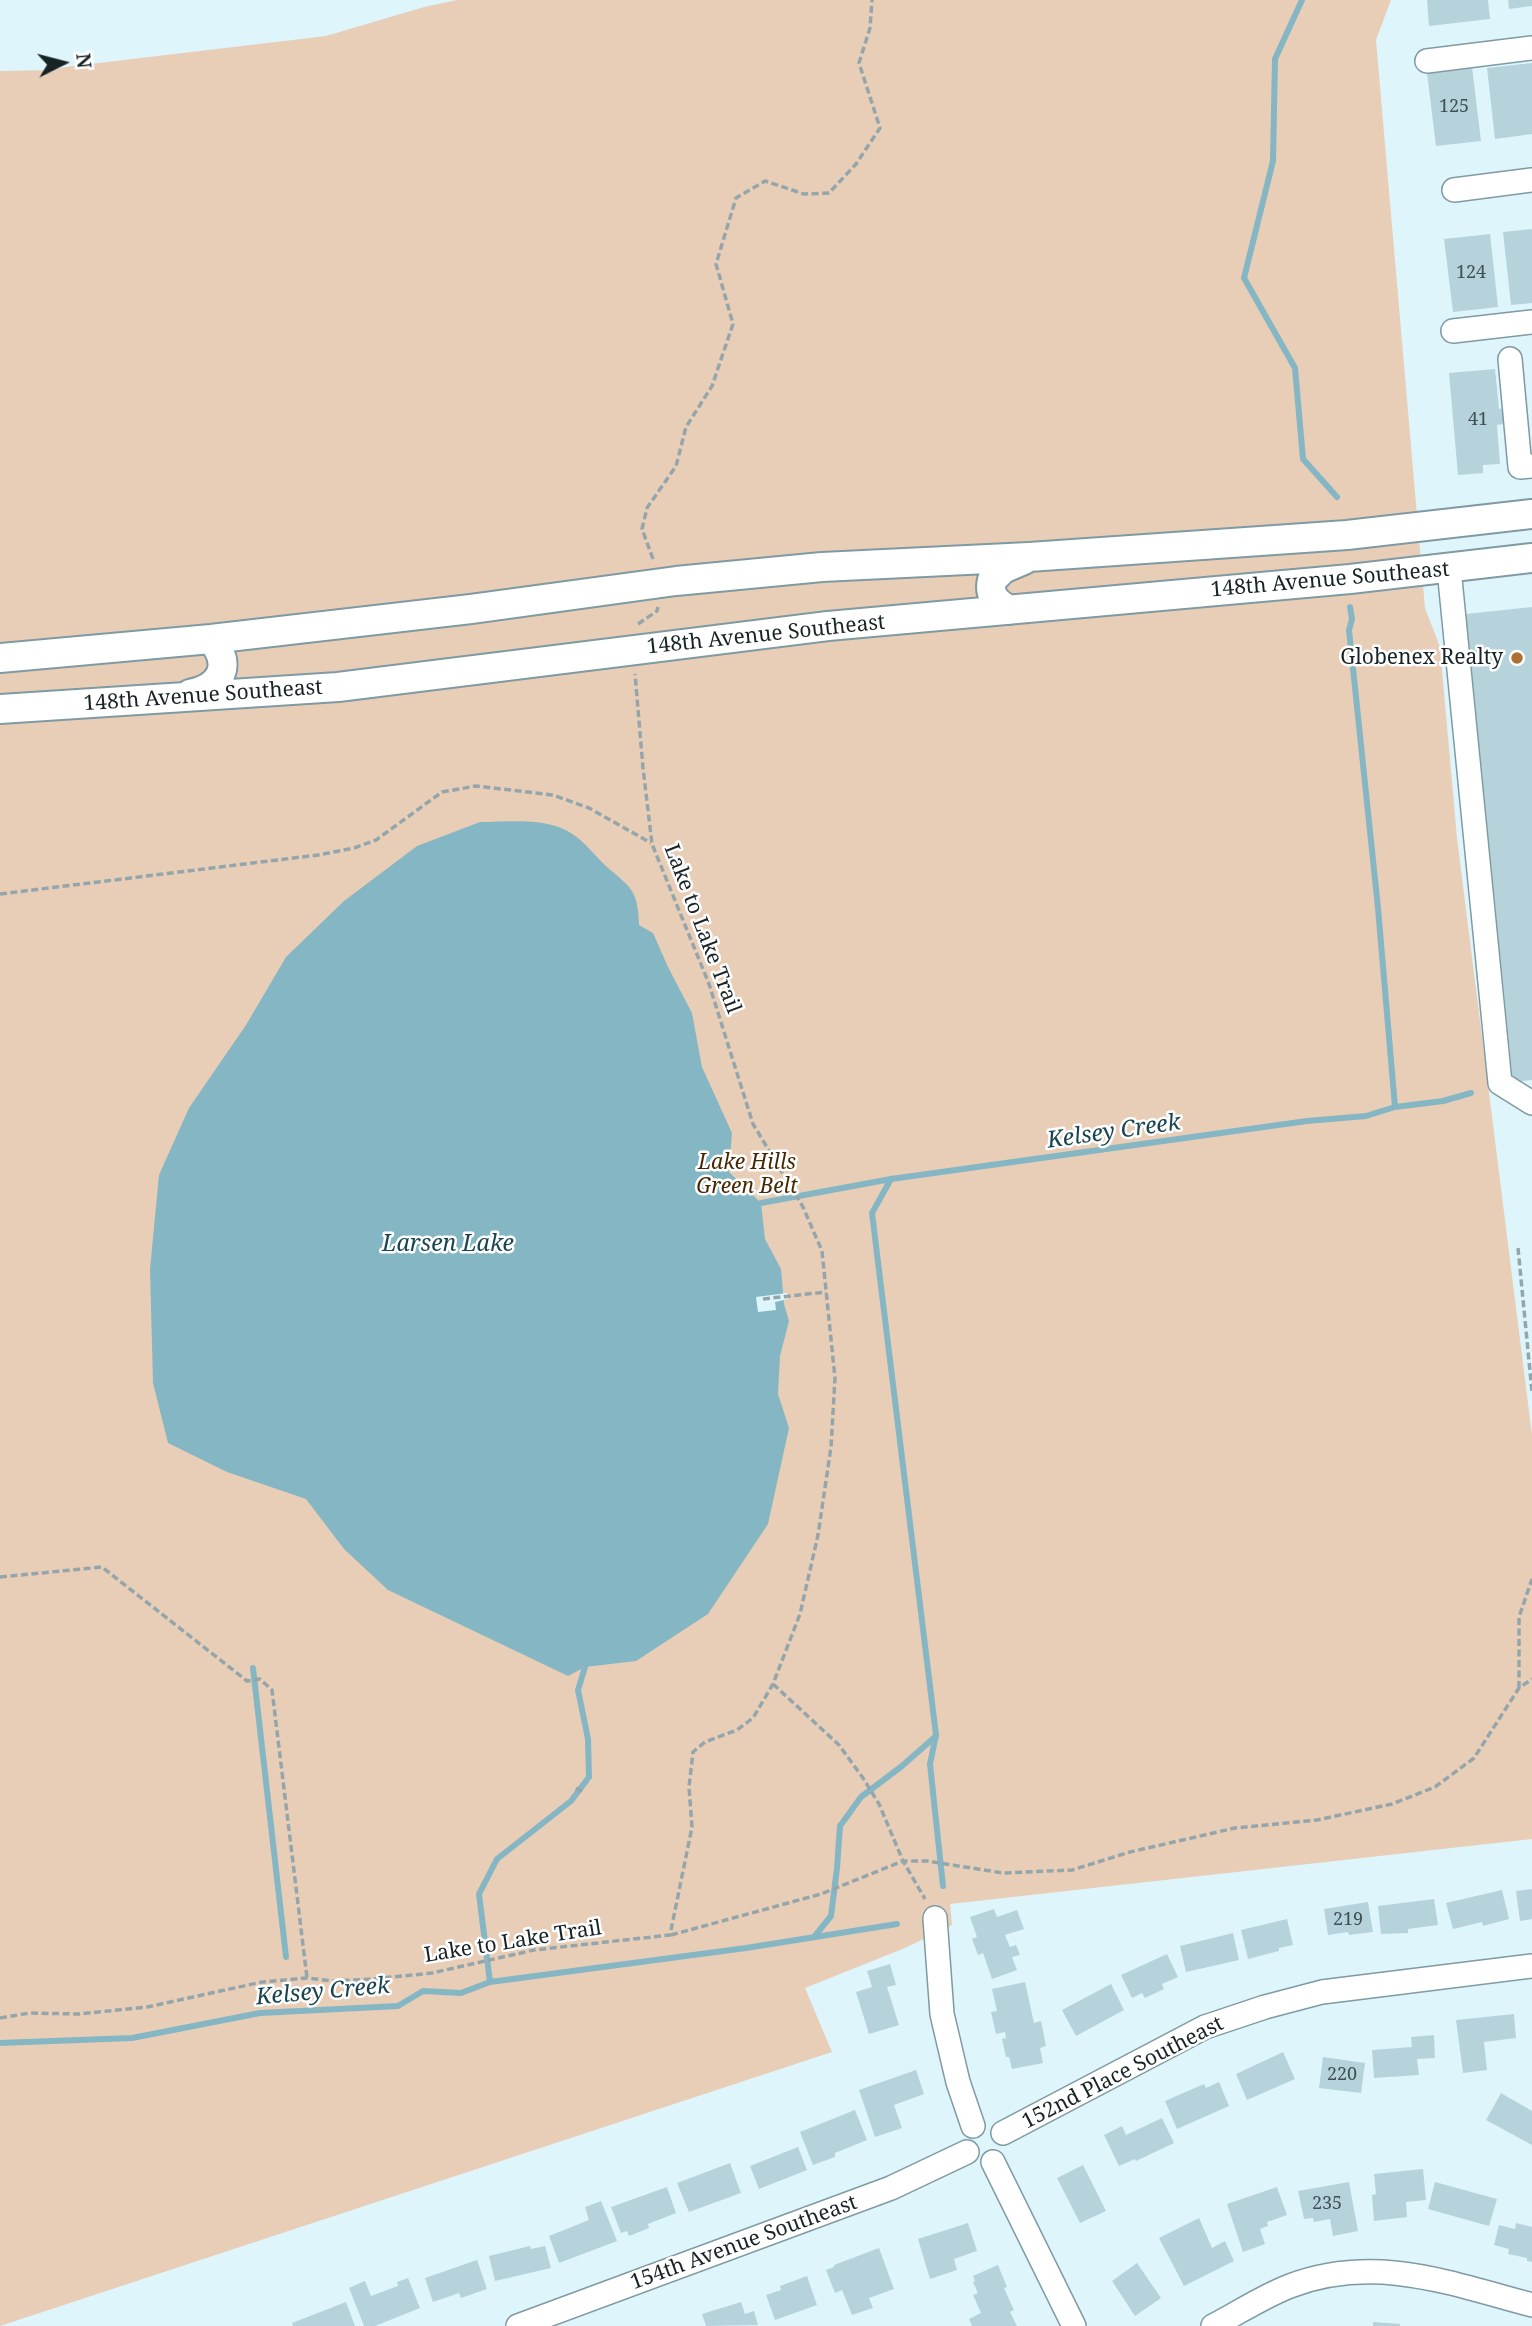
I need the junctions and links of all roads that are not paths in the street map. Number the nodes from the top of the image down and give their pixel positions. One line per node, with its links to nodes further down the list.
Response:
1 (1532, 48): 2 (street)
2 (1427, 61)
3 (1532, 180): 4 (street)
4 (1454, 190)
5 (1532, 322): 6 (street)
6 (1453, 331)
7 (1510, 359): 8 (street)
8 (1532, 466)
9 (1532, 514): 10 (main road, 148th Avenue Southeast)
10 (1029, 557): 13 (main road); 14 (main road, 148th Avenue Southeast)
11 (1532, 558): 12 (main road, 148th Avenue Southeast)
12 (1449, 569): 13 (main road, 148th Avenue Southeast); 18 (street)
13 (1009, 610): 16 (main road, 148th Avenue Southeast)
14 (211, 639): 15 (main road, 148th Avenue Southeast); 16 (main road)
15 (0, 658)
16 (167, 699): 17 (main road, 148th Avenue Southeast)
17 (0, 709)
18 (1532, 1103)
19 (935, 1919): 21 (street)
20 (1532, 1966): 22 (street, 152nd Place Southeast)
21 (973, 2126): 22 (street); 23 (street)
22 (1003, 2133): 24 (street)
23 (967, 2152): 24 (street); 26 (street, 154th Avenue Southeast)
24 (993, 2162): 27 (street)
25 (1532, 2305): 28 (street)
26 (519, 2326)
27 (1074, 2326)
28 (1213, 2326)

